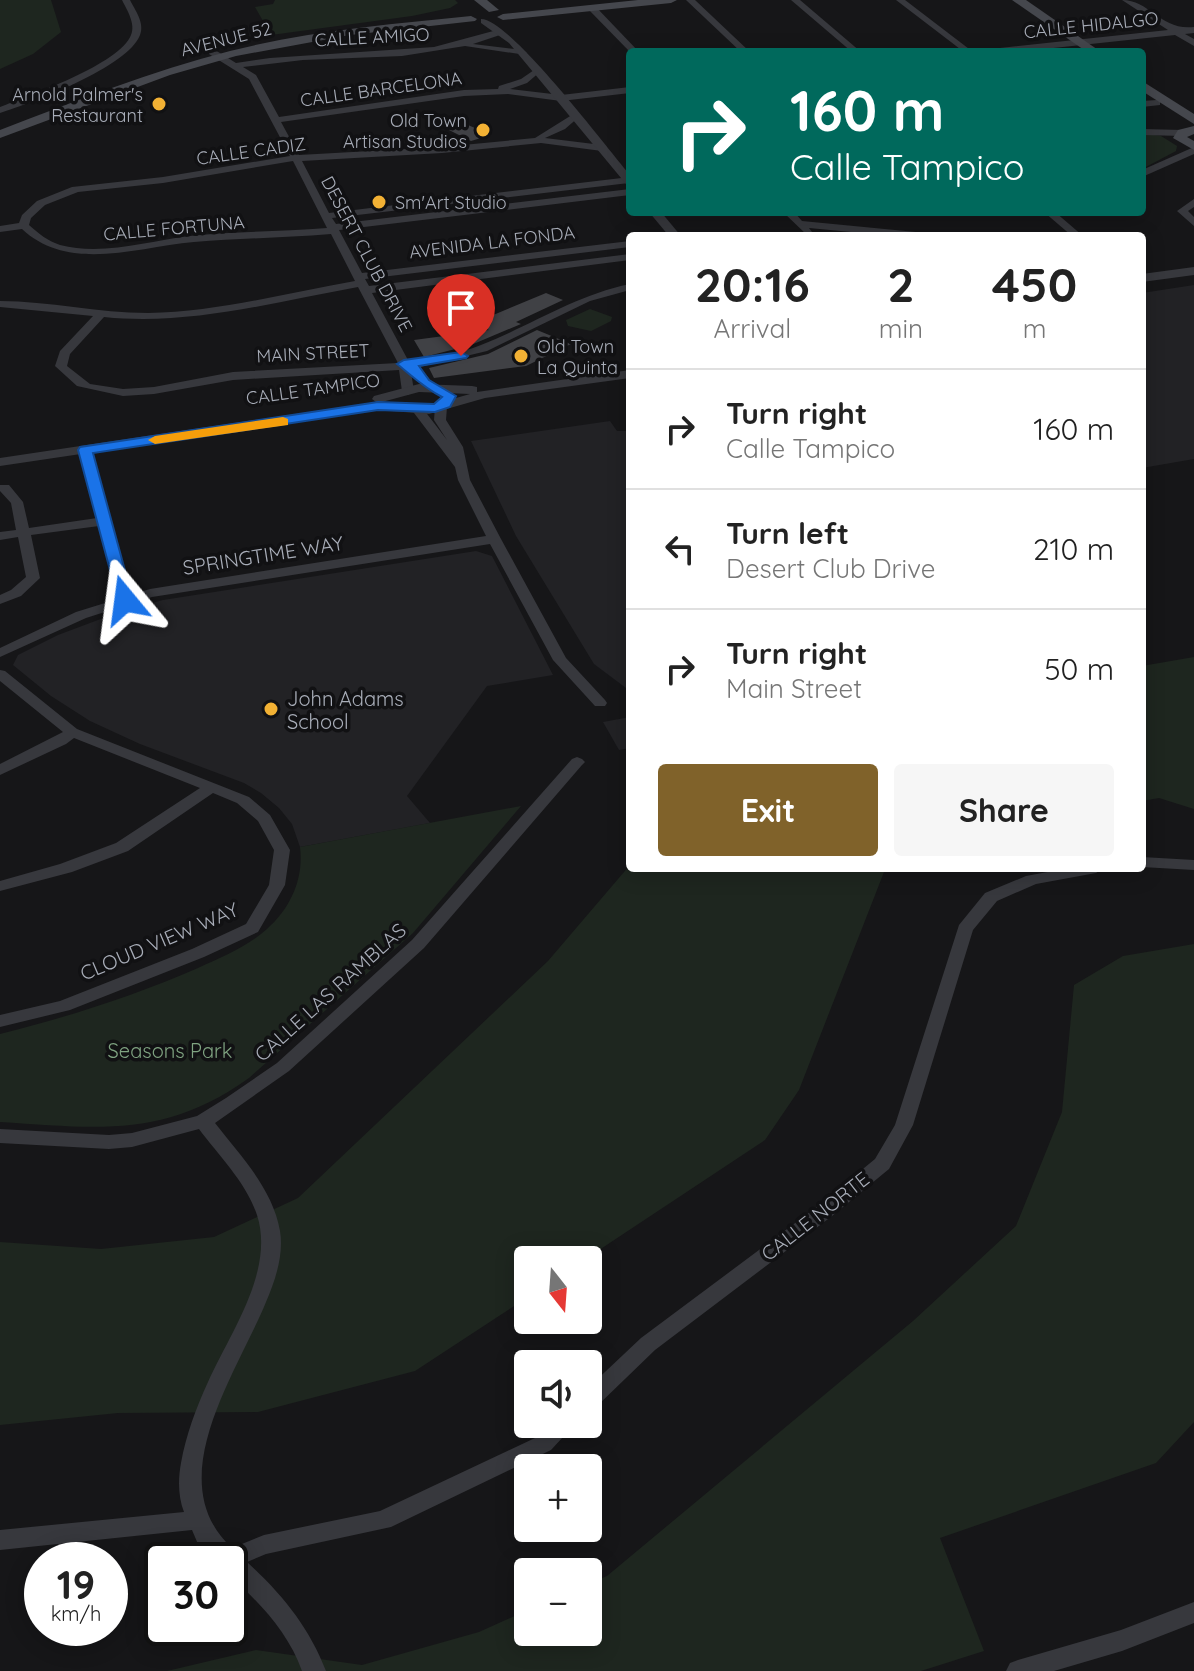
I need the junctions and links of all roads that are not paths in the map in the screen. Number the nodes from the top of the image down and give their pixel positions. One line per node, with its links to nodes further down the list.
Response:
1 (126, 0): 36 (street)
2 (611, 0): 10 (main road)
3 (671, 0): 10 (main road)
4 (690, 0): 21 (street)
5 (795, 0): 22 (street)
6 (900, 0): 23 (street)
7 (1007, 0): 19 (main road)
8 (1018, 0): 19 (main road)
9 (1126, 0): 14 (street)
10 (588, 3): 12 (main road); 20 (street)
11 (473, 10): 12 (main road); 15 (street); 26 (main road, AVENUE 52); 26 (main road, AVENUE 52)
12 (498, 14): 16 (street)
13 (1194, 30): 14 (street, CALLE HIDALGO)
14 (1177, 32): 17 (street); 19 (street, CALLE HIDALGO)
15 (497, 33): 16 (street); 18 (street, CALLE AMIGO)
16 (512, 41): 25 (street)
17 (1194, 43)
18 (459, 46): 25 (street, CALLE AMIGO); 27 (street, CALLE AMIGO)
19 (1077, 46): 24 (street, CALLE HIDALGO)
20 (631, 48)
21 (742, 48)
22 (852, 48)
23 (964, 48)
24 (1048, 48)
25 (523, 53): 28 (street)
26 (217, 55): 27 (street, DESERT CLUB DRIVE); 39 (main road, AVENUE 52); 42 (main road, AVENUE 52)
27 (238, 65): 38 (street, DESERT CLUB DRIVE)
28 (537, 71): 31 (street, CALLE BARCELONA); 33 (street)
29 (1146, 89): 40 (main road)
30 (626, 90): 33 (street)
31 (489, 91): 33 (street, CALLE BARCELONA); 38 (street, CALLE BARCELONA)
32 (1146, 96): 34 (main road)
33 (561, 98): 37 (street)
34 (1157, 103): 35 (street); 40 (main road)
35 (1146, 104)
36 (0, 110)
37 (575, 116): 43 (street, CALLE CADIZ); 44 (street)
38 (277, 120): 46 (street, DESERT CLUB DRIVE)
39 (0, 126)
40 (1189, 129): 41 (street); 45 (main road)
41 (1146, 132)
42 (0, 134)
43 (523, 141): 44 (street, CALLE CADIZ); 46 (street, CALLE CADIZ)
44 (602, 148): 48 (street)
45 (1194, 148): 47 (street)
46 (296, 159): 52 (street, DESERT CLUB DRIVE); 58 (street, CALLE CADIZ)
47 (1146, 172)
48 (626, 176)
49 (626, 181): 52 (street)
50 (626, 192): 60 (street, CALLE FORTUNA)
51 (1194, 202): 56 (street)
52 (326, 216): 60 (street, DESERT CLUB DRIVE)
53 (658, 216): 61 (street)
54 (792, 216): 57 (street)
55 (1054, 216): 64 (street)
56 (1194, 223)
57 (800, 224): 62 (street); 63 (street)
58 (24, 226): 59 (street); 60 (street, CALLE FORTUNA)
59 (0, 229)
60 (333, 229): 70 (street, DESERT CLUB DRIVE)
61 (672, 232)
62 (807, 232)
63 (884, 232)
64 (1073, 232)
65 (626, 245): 70 (street, AVENIDA LA FONDA)
66 (626, 257): 70 (street, AVENIDA LA FONDA)
67 (1194, 271): 68 (street)
68 (1146, 277)
69 (1194, 279): 71 (street)
70 (362, 283): 74 (street, AVENIDA LA FONDA); 75 (street, DESERT CLUB DRIVE)
71 (1146, 285)
72 (626, 288): 75 (street, MAIN STREET)
73 (0, 304): 74 (street, AVENIDA LA FONDA)
74 (101, 314): 75 (street, MAIN STREET)
75 (404, 364): 78 (street, DESERT CLUB DRIVE); 79 (street, DESERT CLUB DRIVE)
76 (626, 366): 78 (street, CALLE TAMPICO)
77 (626, 375): 80 (street, CALLE TAMPICO)
78 (434, 388): 79 (street, CALLE TAMPICO); 80 (street, DESERT CLUB DRIVE)
79 (407, 392): 81 (street, DESERT CLUB DRIVE); 82 (street, CALLE TAMPICO)
80 (443, 406): 81 (street, CALLE TAMPICO); 86 (street, DESERT CLUB DRIVE)
81 (413, 409): 83 (street, CALLE TAMPICO); 86 (street, DESERT CLUB DRIVE)
82 (216, 421): 83 (street); 84 (street, CALLE TAMPICO)
83 (85, 450): 85 (street, CALLE TAMPICO); 88 (street)
84 (0, 451)
85 (0, 462)
86 (461, 467): 91 (street, DESERT CLUB DRIVE)
87 (4, 488): 89 (street)
88 (103, 521): 89 (street); 93 (street)
89 (24, 533): 90 (street); 92 (street)
90 (0, 536)
91 (494, 539): 93 (street, SPRINGTIME WAY); 96 (street, DESERT CLUB DRIVE)
92 (0, 600)
93 (125, 600): 94 (street, SPRINGTIME WAY)
94 (0, 653)
95 (0, 674): 97 (street, CLOUD VIEW WAY)
96 (600, 703)
97 (72, 732): 99 (street); 100 (street, CLOUD VIEW WAY)
98 (577, 762): 106 (street, CALLE LAS RAMBLAS)
99 (0, 770)
100 (209, 789): 104 (street); 105 (street, CLOUD VIEW WAY)
101 (1146, 862): 102 (street)
102 (1194, 865)
103 (1075, 872): 108 (street, CALLE NORTE)
104 (0, 886)
105 (0, 1021)
106 (203, 1121): 107 (street, CALLE LAS RAMBLAS); 110 (street)
107 (0, 1136)
108 (602, 1388)
109 (549, 1438): 113 (street)
110 (198, 1520): 111 (street); 112 (street)
111 (0, 1540)
112 (212, 1542)
113 (248, 1552)
114 (248, 1577): 116 (street)
115 (1194, 1612): 117 (street)
116 (314, 1671)
117 (1018, 1671)

